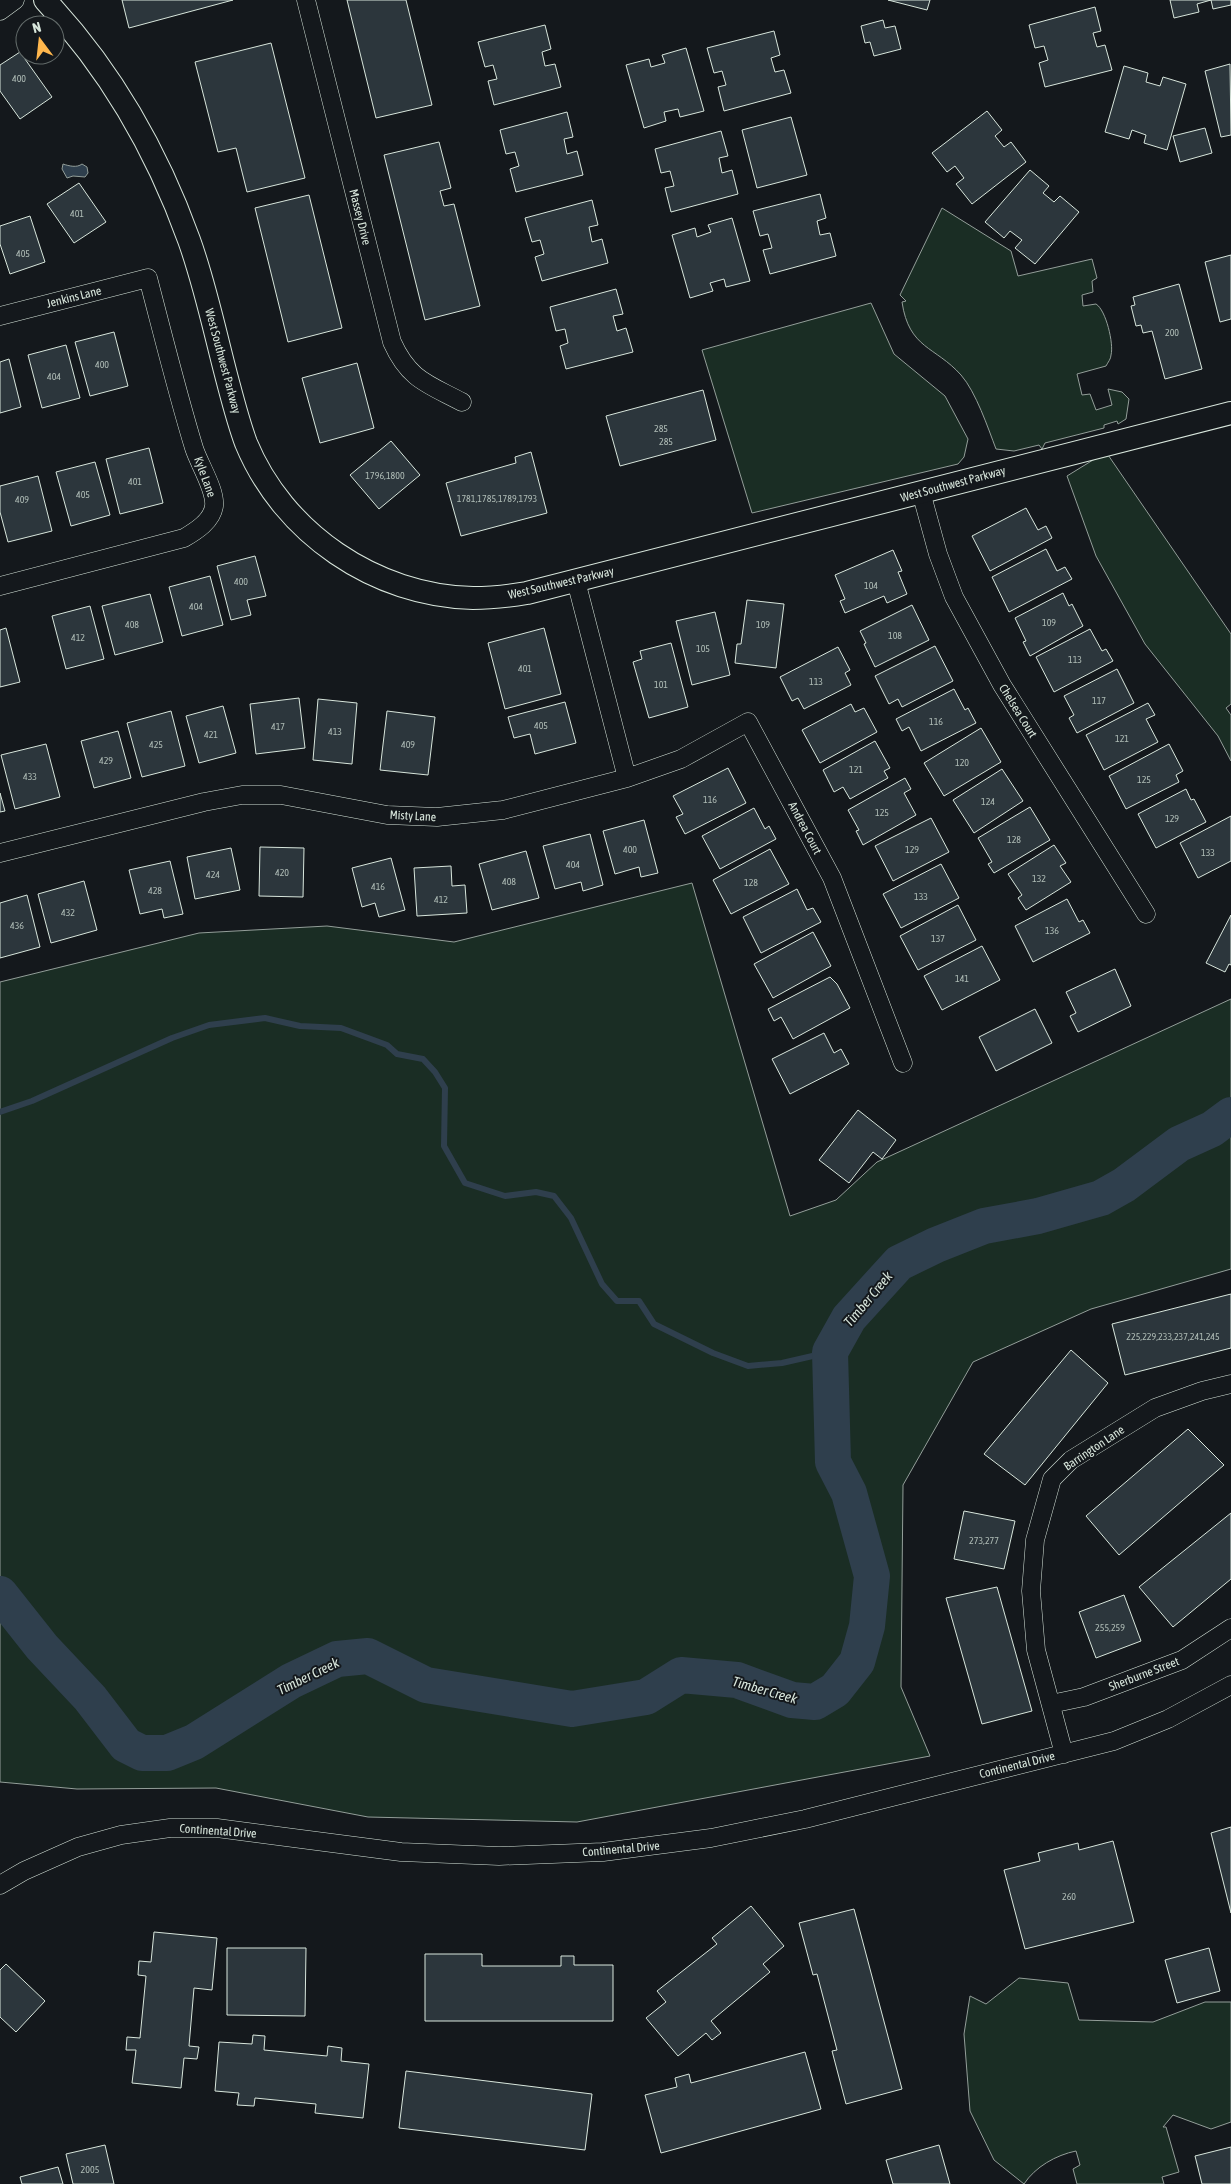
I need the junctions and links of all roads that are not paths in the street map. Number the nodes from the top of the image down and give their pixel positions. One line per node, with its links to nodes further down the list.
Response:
1 (15, 0): 4 (street)
2 (46, 0): 10 (street, West Southwest Parkway)
3 (306, 0): 7 (street, Massey Drive)
4 (0, 12)
5 (148, 278): 6 (street, Jenkins Lane); 11 (street, Kyle Lane)
6 (0, 316)
7 (462, 402)
8 (1231, 412): 9 (street, West Southwest Parkway)
9 (921, 492): 10 (street, West Southwest Parkway); 14 (street, Chelsea Court)
10 (576, 582): 12 (street)
11 (0, 586)
12 (628, 778): 13 (street, Misty Lane); 15 (street, Andrea Court)
13 (0, 853)
14 (1146, 914)
15 (903, 1063)
16 (1231, 1384): 19 (street, Barrington Lane)
17 (1231, 1628): 19 (street, Sherburne Street)
18 (1231, 1685): 20 (street, Continental Drive)
19 (1051, 1704): 20 (street, Barrington Lane)
20 (1064, 1754): 21 (street, Continental Drive)
21 (0, 1885)

